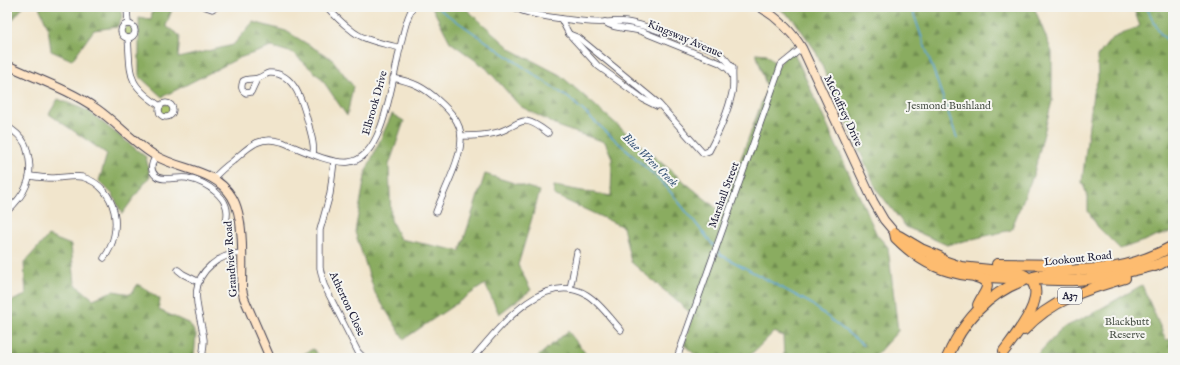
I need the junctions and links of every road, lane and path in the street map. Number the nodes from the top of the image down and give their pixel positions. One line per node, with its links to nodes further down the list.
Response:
1 (127, 7): 10 (street)
2 (206, 7): 3 (street)
3 (216, 7)
4 (327, 7): 13 (street)
5 (413, 7): 13 (street, Elbrook Drive)
6 (515, 7): 8 (street, Kingsway Avenue)
7 (760, 7): 14 (street, McCaffrey Drive)
8 (561, 19): 9 (street, Kingsway Avenue); 11 (street, Kingsway Avenue)
9 (605, 22): 16 (street, Kingsway Avenue); 16 (street, Kingsway Avenue)
10 (128, 24): 12 (street); 12 (street)
11 (569, 34): 20 (street, Kingsway Avenue); 20 (street, Kingsway Avenue)
12 (128, 38): 19 (street)
13 (400, 48): 17 (street, Elbrook Drive)
14 (802, 48): 32 (street, McCaffrey Drive); 54 (street, Marshall Street)
15 (7, 65): 25 (street, Grandview Road)
16 (732, 75): 20 (street, Kingsway Avenue)
17 (393, 78): 23 (street); 26 (street, Elbrook Drive)
18 (257, 79): 24 (street)
19 (160, 106)
20 (666, 111)
21 (7, 126): 27 (street)
22 (548, 133): 23 (street)
23 (461, 136): 30 (street)
24 (313, 153): 26 (street, Elbrook Drive); 28 (street, Elbrook Drive)
25 (156, 156): 28 (street, Grandview Road); 31 (street, Grandview Road)
26 (334, 161): 52 (street, Atherton Close)
27 (30, 176): 29 (street); 36 (street)
28 (214, 178): 35 (street, Grandview Road)
29 (7, 211)
30 (436, 212)
31 (226, 221)
32 (895, 233): 39 (highway); 41 (highway); 42 (highway)
33 (1173, 246): 39 (highway, Lookout Road)
34 (577, 252): 44 (street)
35 (241, 253): 43 (street); 51 (street, Grandview Road)
36 (104, 258)
37 (1173, 258): 38 (highway, A37)
38 (1160, 264): 42 (highway); 49 (highway, A37)
39 (1106, 268): 42 (highway, Lookout Road)
40 (178, 270): 43 (street)
41 (973, 276): 42 (highway); 47 (highway)
42 (1029, 279): 45 (highway, Lookout Road); 46 (highway)
43 (198, 282): 50 (street)
44 (570, 289): 48 (street); 53 (street)
45 (1004, 289): 46 (highway); 47 (highway, Lookout Road)
46 (1035, 300): 49 (highway)
47 (977, 310): 55 (highway, Lookout Road)
48 (621, 330)
49 (1001, 355)
50 (202, 358)
51 (270, 358)
52 (364, 358)
53 (473, 358)
54 (677, 358)
55 (947, 358)

